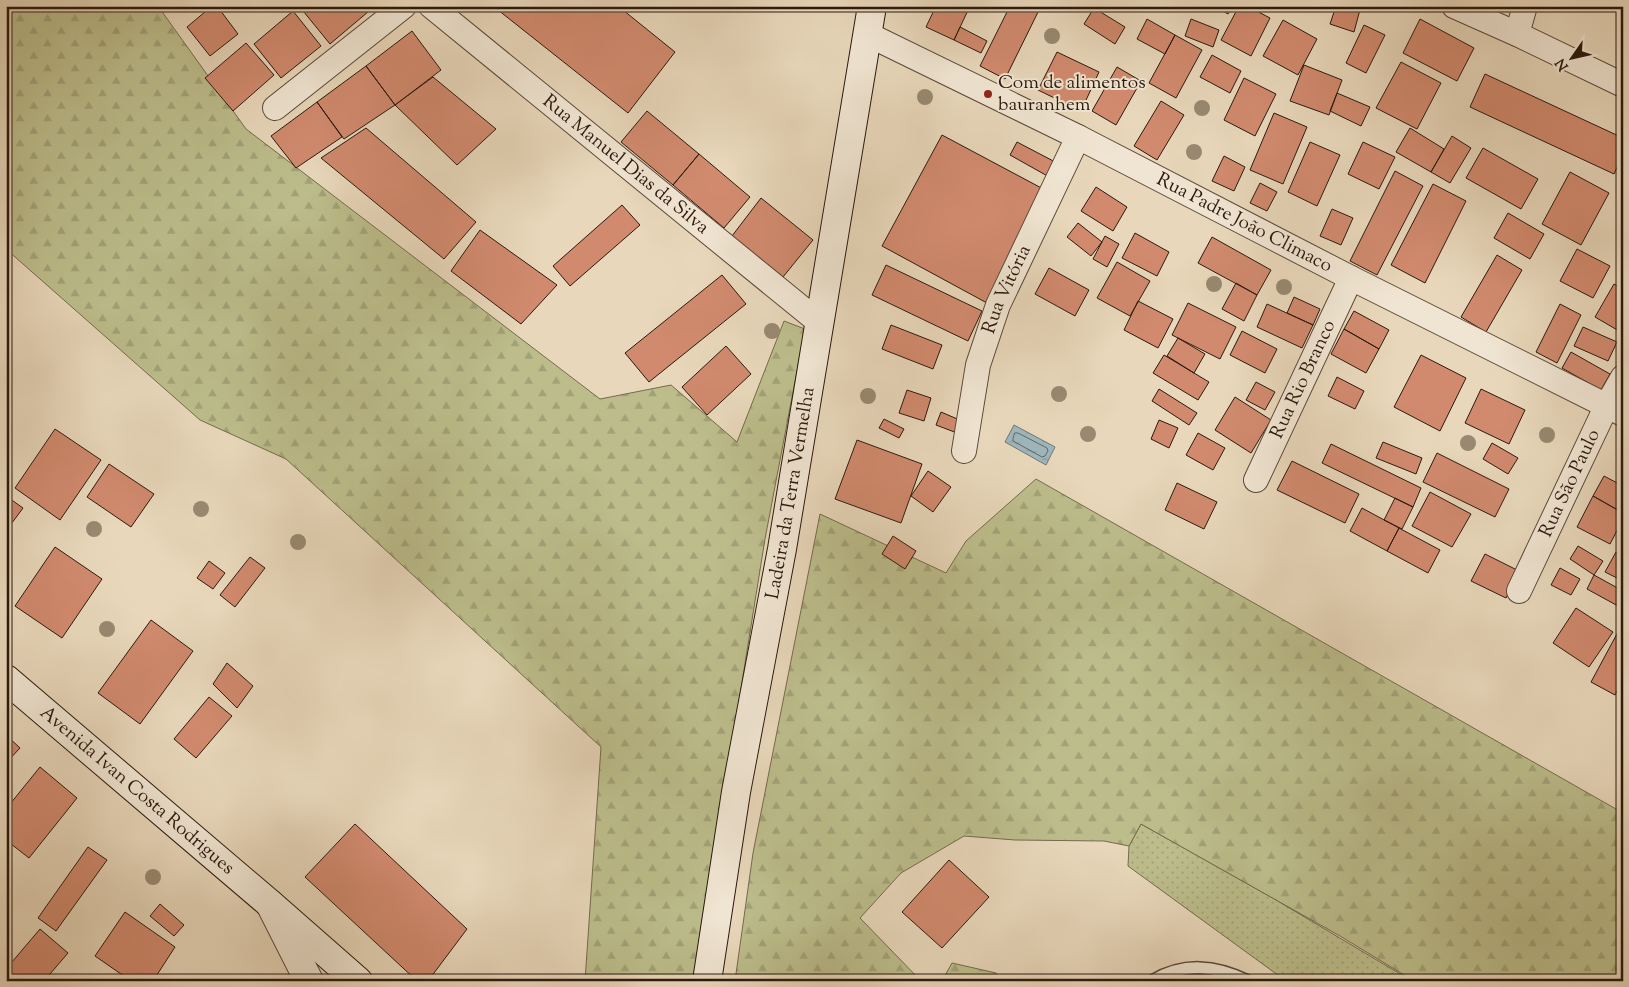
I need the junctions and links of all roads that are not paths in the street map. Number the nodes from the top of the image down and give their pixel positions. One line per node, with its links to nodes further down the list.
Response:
1 (404, 6): 9 (street)
2 (431, 6): 12 (street, Rua Manuel Dias da Silva)
3 (872, 6): 6 (main road, Ladeira da Terra Vermelha)
4 (1454, 6): 7 (street)
5 (1525, 6): 7 (street)
6 (867, 34): 10 (street, Rua Padre João Climaco); 12 (main road, Ladeira da Terra Vermelha)
7 (1517, 34): 8 (street)
8 (1623, 85)
9 (275, 108)
10 (1078, 137): 11 (street, Rua Padre João Climaco); 15 (street, Rua Vitória)
11 (1351, 278): 14 (street, Rua Padre João Climaco); 16 (street, Rua Rio Branco)
12 (820, 323): 22 (main road, Ladeira da Terra Vermelha)
13 (1623, 377): 14 (street, Rua São Paulo)
14 (1615, 410): 17 (street, Rua São Paulo)
15 (964, 451)
16 (1256, 480)
17 (1519, 591)
18 (6, 679): 19 (main road, Avenida Ivan Costa Rodrigues)
19 (270, 903): 20 (main road); 21 (main road, Avenida Ivan Costa Rodrigues)
20 (309, 981)
21 (358, 981)
22 (707, 981)
23 (1152, 981): 24 (lane)
24 (1248, 981)

